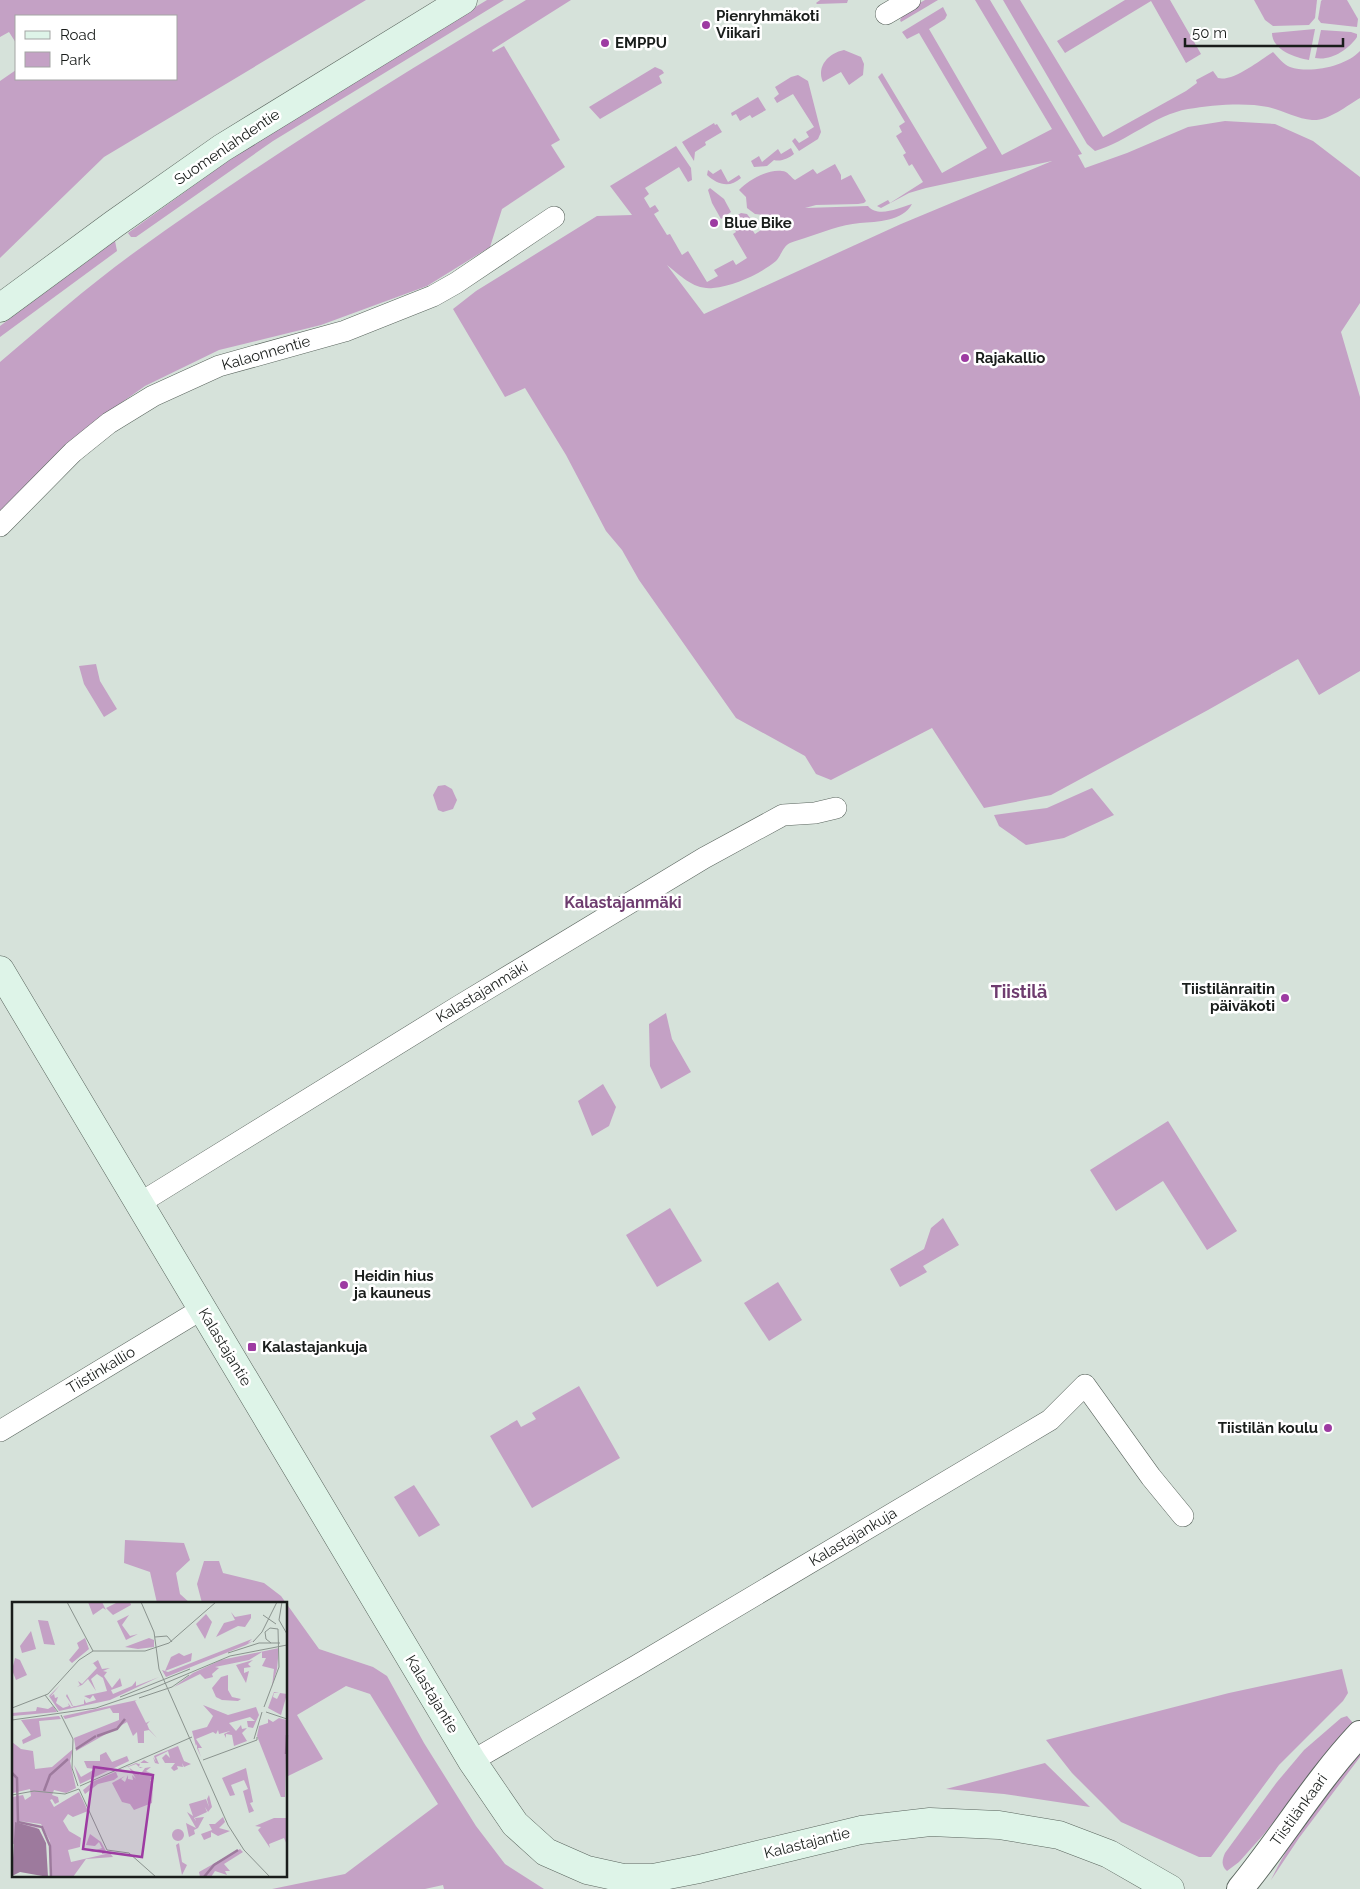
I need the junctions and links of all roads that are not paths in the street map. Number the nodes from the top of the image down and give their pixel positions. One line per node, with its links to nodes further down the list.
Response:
1 (462, 0): 5 (main road, Suomenlahdentie)
2 (910, 0): 3 (street)
3 (886, 14)
4 (554, 218): 6 (street, Kalaonnentie)
5 (0, 308)
6 (0, 526)
7 (836, 808): 9 (street, Kalastajanmäki)
8 (0, 970): 9 (main road, Kalastajantie)
9 (140, 1203): 10 (main road, Kalastajantie)
10 (202, 1309): 11 (street, Tiistinkallio); 14 (main road, Kalastajantie)
11 (0, 1431)
12 (1183, 1516): 14 (street, Kalastajankuja)
13 (1360, 1734): 16 (street, Tiistilänkaari)
14 (472, 1761): 15 (main road, Kalastajantie)
15 (1170, 1889)
16 (1240, 1889)

